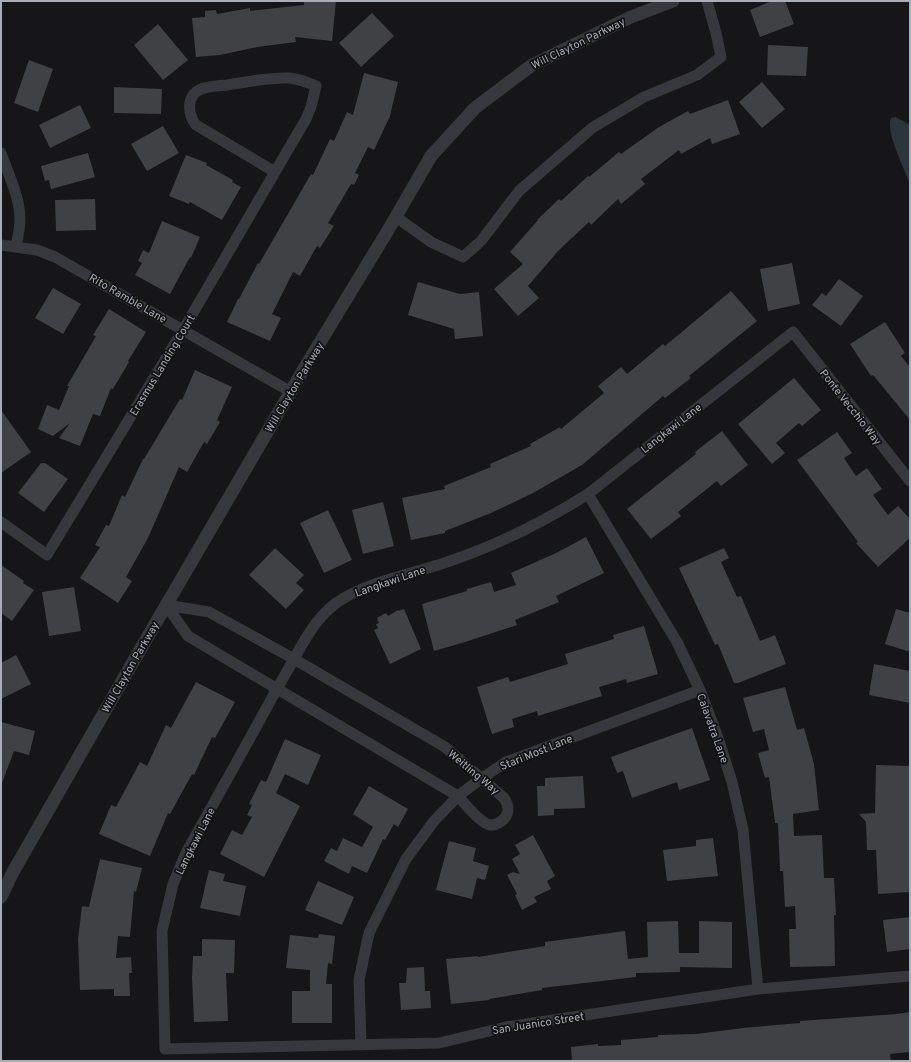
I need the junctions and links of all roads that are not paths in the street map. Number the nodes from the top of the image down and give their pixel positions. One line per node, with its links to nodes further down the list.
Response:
1 (672, 1): 5 (street, Will Clayton Parkway)
2 (707, 1): 5 (street)
3 (1, 153): 7 (street)
4 (275, 172): 4 (street, Erasmus Landing Court); 8 (street, Erasmus Landing Court)
5 (396, 217): 10 (street, Will Clayton Parkway)
6 (1, 245): 7 (street, Rito Ramble Lane)
7 (16, 246): 8 (street, Rito Ramble Lane)
8 (184, 330): 10 (street, Rito Ramble Lane); 13 (street, Erasmus Landing Court)
9 (793, 332): 11 (street, Ponte Vecchio Way); 12 (street, Langkawi Lane)
10 (291, 392): 14 (street, Will Clayton Parkway)
11 (910, 481)
12 (588, 494): 15 (street, Langkawi Lane); 17 (street, Calavatra Lane)
13 (1, 522)
14 (166, 605): 15 (street, Weitling Way); 16 (street, Weitling Way); 20 (street, Will Clayton Parkway)
15 (294, 659): 16 (street, Langkawi Lane); 18 (street, Weitling Way)
16 (277, 689): 19 (street, Weitling Way); 26 (street, Langkawi Lane)
17 (700, 690): 18 (street, Stari Most Lane); 24 (street, Calavatra Lane)
18 (482, 778): 19 (street, Stari Most Lane); 19 (street, Weitling Way)
19 (458, 796): 25 (street, Stari Most Lane)
20 (13, 872): 21 (street, Will Clayton Parkway); 22 (street, Will Clayton Parkway)
21 (1, 883)
22 (1, 897)
23 (910, 976): 24 (street, San Juanico Street)
24 (758, 990): 25 (street, San Juanico Street)
25 (361, 1044): 26 (street, San Juanico Street)
26 (165, 1049)

